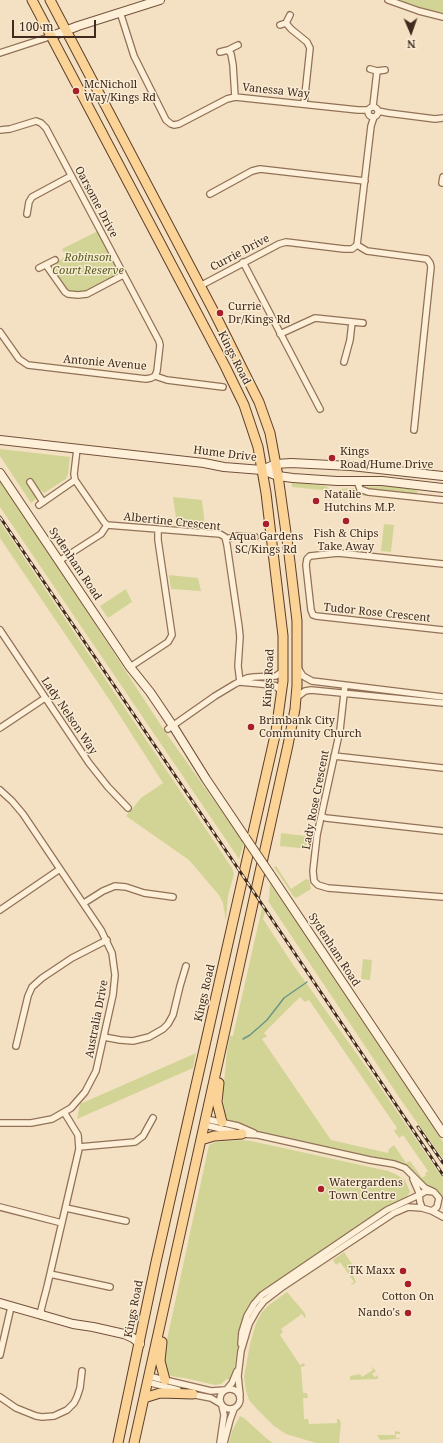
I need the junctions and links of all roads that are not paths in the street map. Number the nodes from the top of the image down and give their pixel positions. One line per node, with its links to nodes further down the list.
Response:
1 (32, 0): 11 (main road, Kings Road)
2 (50, 0): 10 (main road, Kings Road)
3 (160, 0): 5 (street)
4 (388, 0): 7 (street)
5 (120, 12): 10 (street); 19 (street, Vanessa Way)
6 (290, 15): 8 (street)
7 (443, 17)
8 (286, 23): 9 (street); 20 (street)
9 (280, 25)
10 (66, 30): 11 (street); 36 (main road, Kings Road)
11 (52, 36): 13 (street); 49 (main road, Kings Road)
12 (238, 45): 14 (street)
13 (1, 50)
14 (228, 50): 15 (street); 19 (street)
15 (220, 52)
16 (370, 69): 18 (street)
17 (385, 70): 18 (street)
18 (377, 71): 21 (street)
19 (235, 97): 20 (street, Vanessa Way)
20 (304, 104): 21 (street, Vanessa Way)
21 (372, 112): 22 (street, Vanessa Way); 26 (street)
22 (443, 118)
23 (0, 130): 24 (street, Oarsome Drive)
24 (71, 176): 29 (street); 35 (street, Oarsome Drive)
25 (443, 178): 27 (street)
26 (365, 181): 28 (street); 30 (street)
27 (442, 183)
28 (210, 194)
29 (28, 214)
30 (357, 245): 32 (street, Currie Drive); 45 (street, Currie Drive)
31 (55, 260): 33 (street)
32 (243, 262): 36 (street, Currie Drive); 40 (street)
33 (46, 264): 34 (street); 35 (street)
34 (39, 268)
35 (123, 275): 42 (street, Oarsome Drive)
36 (200, 286): 48 (main road, Kings Road)
37 (352, 322): 38 (street); 40 (street); 41 (street)
38 (363, 323)
39 (0, 332): 42 (street, Antonie Avenue)
40 (280, 334): 44 (street)
41 (344, 362)
42 (155, 376): 43 (street, Antonie Avenue)
43 (223, 388)
44 (320, 409)
45 (414, 430)
46 (1, 441): 47 (street, Hume Drive)
47 (77, 448): 49 (street, Hume Drive); 53 (street)
48 (276, 464): 49 (street, Hume Drive); 51 (main road, Kings Road); 52 (street, Hume Drive)
49 (262, 470): 51 (street); 68 (main road, Kings Road)
50 (0, 473): 62 (street, Sydenham Road)
51 (278, 476): 54 (street); 67 (main road, Kings Road)
52 (443, 476)
53 (75, 480): 55 (street); 58 (street, Albertine Crescent)
54 (357, 481): 56 (street); 57 (street)
55 (30, 482)
56 (443, 488)
57 (443, 500)
58 (107, 525): 59 (street, Albertine Crescent); 62 (street)
59 (158, 530): 61 (street, Albertine Crescent); 66 (street)
60 (256, 537): 61 (street)
61 (226, 539): 69 (street, Albertine Crescent)
62 (59, 561): 66 (street, Sydenham Road)
63 (443, 564): 65 (street, Tudor Rose Crescent)
64 (0, 630): 74 (street, Lady Nelson Way)
65 (443, 630)
66 (130, 667): 77 (street, Sydenham Road)
67 (298, 668): 70 (street); 75 (main road, Kings Road)
68 (283, 671): 69 (street); 71 (main road, Kings Road)
69 (240, 682): 71 (street); 77 (street)
70 (345, 685): 72 (street, Lady Rose Crescent); 73 (street)
71 (282, 693): 96 (main road, Kings Road)
72 (344, 693): 75 (street); 76 (street); 79 (street, Lady Rose Crescent)
73 (443, 697)
74 (45, 698): 78 (street); 82 (street, Lady Nelson Way)
75 (296, 698): 94 (main road, Kings Road)
76 (443, 703)
77 (170, 727): 101 (street, Sydenham Road, bridge)
78 (0, 728)
79 (334, 756): 80 (street); 83 (street, Lady Rose Crescent)
80 (443, 768)
81 (0, 790): 85 (street, Australia Drive)
82 (128, 808)
83 (320, 816): 84 (street); 86 (street, Lady Rose Crescent)
84 (443, 831)
85 (60, 869): 88 (street, Australia Drive); 89 (street)
86 (443, 897)
87 (173, 898): 88 (street)
88 (84, 904): 90 (street, Australia Drive)
89 (0, 910)
90 (107, 940): 92 (street, Australia Drive); 93 (street)
91 (186, 966): 92 (street)
92 (104, 1037): 95 (street, Australia Drive)
93 (16, 1046)
94 (220, 1052): 98 (main road, Kings Road); 99 (main road)
95 (64, 1112): 100 (street, Australia Drive); 105 (street)
96 (189, 1117): 98 (main road); 124 (main road, Kings Road)
97 (154, 1118): 105 (street)
98 (205, 1122): 99 (street); 102 (street); 104 (main road, Kings Road)
99 (222, 1122): 103 (street)
100 (0, 1123)
101 (443, 1133)
102 (242, 1134): 103 (street); 104 (main road)
103 (258, 1135): 106 (street)
104 (201, 1140): 122 (main road, Kings Road)
105 (79, 1147): 112 (street)
106 (411, 1175): 107 (street); 108 (street)
107 (432, 1191): 108 (street); 109 (street)
108 (420, 1195): 113 (street); 127 (street)
109 (439, 1198): 111 (street); 114 (street)
110 (0, 1207): 117 (street)
111 (443, 1207)
112 (66, 1208): 116 (street); 117 (street)
113 (422, 1208): 114 (street); 127 (street)
114 (432, 1211): 115 (street)
115 (443, 1217)
116 (126, 1221)
117 (62, 1223): 118 (street)
118 (50, 1274): 119 (street); 123 (street)
119 (110, 1287)
120 (0, 1303): 121 (street)
121 (11, 1307): 123 (street); 128 (street)
122 (163, 1314): 132 (main road, Kings Road); 133 (main road)
123 (42, 1316): 125 (street)
124 (142, 1330): 125 (street); 126 (main road, Kings Road)
125 (124, 1334): 126 (street)
126 (140, 1344): 131 (main road, Kings Road)
127 (241, 1351): 129 (street)
128 (0, 1356)
129 (238, 1367): 134 (street); 136 (street)
130 (82, 1370): 137 (street)
131 (133, 1374): 132 (main road); 141 (main road, Kings Road)
132 (148, 1379): 133 (street); 135 (street); 138 (main road, Kings Road)
133 (165, 1380): 134 (street)
134 (226, 1390): 136 (street); 139 (street)
135 (193, 1394): 138 (main road); 139 (street)
136 (240, 1395): 140 (street)
137 (0, 1397)
138 (144, 1398): 142 (main road, Kings Road)
139 (222, 1405): 140 (street); 143 (street)
140 (234, 1408): 144 (street)
141 (118, 1443)
142 (134, 1443)
143 (220, 1443)
144 (224, 1443)

